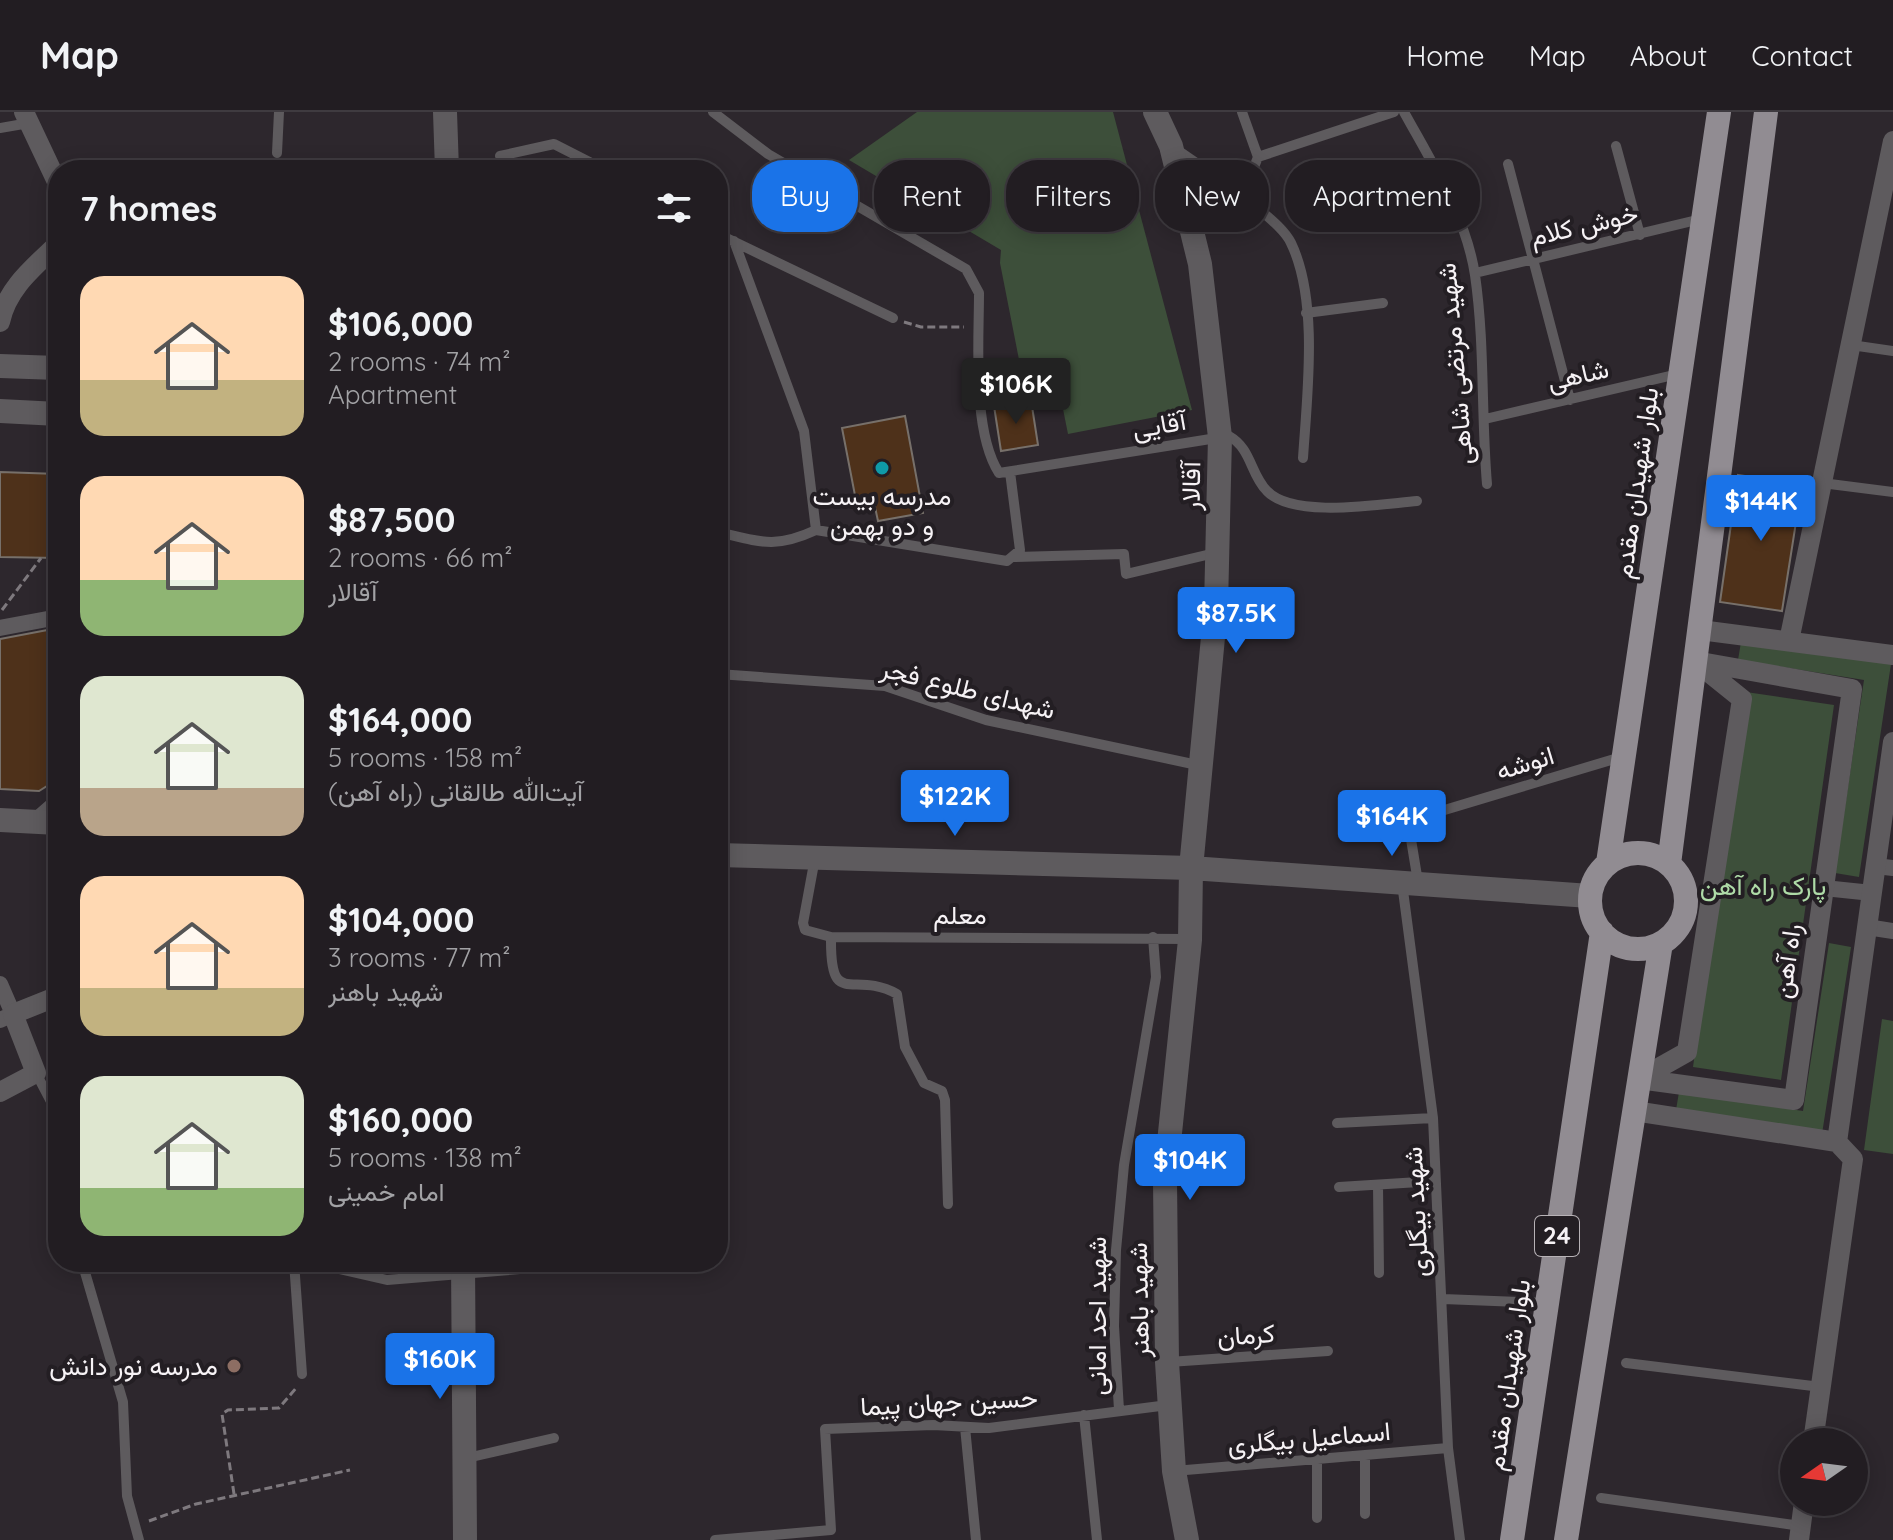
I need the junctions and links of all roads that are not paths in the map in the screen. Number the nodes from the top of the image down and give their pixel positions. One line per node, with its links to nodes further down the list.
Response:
1 (279, 112): 15 (lane)
2 (445, 112): 18 (street)
3 (713, 112): 48 (lane)
4 (1155, 112): 13 (street, آقالار)
5 (1242, 112): 17 (lane)
6 (1394, 112): 17 (lane)
7 (1404, 112): 32 (lane, شهید مرتضی شاهی)
8 (1719, 112): 25 (main road, بلوار شهیدان مقدم)
9 (1766, 112): 59 (main road, 24)
10 (26, 117): 11 (lane); 22 (street)
11 (0, 128)
12 (1893, 141): 24 (street)
13 (1171, 146): 20 (lane); 46 (street, آقالار)
14 (1616, 146): 27 (lane)
15 (277, 153)
16 (500, 156): 19 (lane)
17 (1258, 157): 21 (lane)
18 (447, 160)
19 (585, 160)
20 (1192, 160)
21 (1257, 160)
22 (48, 163)
23 (1508, 164): 31 (lane)
24 (1888, 188): 37 (street)
25 (1703, 219): 27 (lane, خوش کلام); 41 (main road, بلوار شهیدان مقدم)
26 (1269, 220): 34 (lane)
27 (1640, 235): 31 (lane, خوش کلام)
28 (728, 238): 29 (lane)
29 (734, 241): 35 (lane); 53 (lane)
30 (48, 253): 36 (street)
31 (1534, 259): 32 (lane, خوش کلام); 42 (lane)
32 (1475, 273): 45 (lane, شهید مرتضی شاهی)
33 (1383, 303): 34 (lane)
34 (1306, 313): 47 (lane)
35 (893, 318)
36 (0, 322)
37 (1851, 345): 38 (lane); 49 (street)
38 (1893, 351)
39 (0, 366): 40 (street)
40 (48, 368)
41 (1681, 373): 42 (lane, شاهی); 65 (main road, بلوار شهیدان مقدم)
42 (1570, 400): 45 (lane, شاهی)
43 (0, 411): 44 (street)
44 (48, 413)
45 (1485, 419): 50 (lane, شهید مرتضی شاهی)
46 (1220, 437): 48 (lane, آقایی); 52 (lane); 55 (street, آقالار)
47 (1303, 458)
48 (1010, 472): 56 (lane)
49 (1822, 483): 51 (lane); 60 (street)
50 (1487, 484)
51 (1893, 492)
52 (1417, 501)
53 (816, 530): 54 (lane); 56 (lane)
54 (728, 534)
55 (1217, 552): 56 (lane); 66 (street, آقالار)
56 (1015, 557)
57 (48, 619): 58 (street)
58 (0, 628)
59 (1700, 630): 60 (street); 62 (main road, 24)
60 (1789, 641): 61 (street)
61 (1893, 655)
62 (1695, 661): 72 (main road, 24); 76 (street, راه آهن); 90 (street)
63 (728, 675): 66 (lane, شهدای طلوع فجر)
64 (1893, 742): 73 (street)
65 (1624, 756): 71 (main road, بلوار شهیدان مقدم); 75 (lane, انوشه)
66 (1203, 767): 74 (street, آقالار)
67 (0, 820): 68 (street)
68 (46, 823)
69 (728, 855): 70 (street)
70 (815, 858): 74 (street); 82 (lane)
71 (1608, 863): 72 (main road); 78 (main road)
72 (1669, 864): 85 (main road, 24)
73 (1884, 867): 77 (street)
74 (1191, 868): 75 (street); 84 (street, شهید باهنر)
75 (1410, 884): 78 (street); 94 (lane, شهید بیگلری)
76 (1824, 888): 77 (street); 90 (street, راه آهن)
77 (1872, 893): 79 (street)
78 (1590, 896): 81 (main road, 24)
79 (1867, 927): 80 (street); 96 (street)
80 (1893, 931)
81 (1602, 932): 85 (main road); 108 (main road, بلوار شهیدان مقدم / 24)
82 (831, 937): 83 (lane, معلم); 100 (lane)
83 (1153, 937): 84 (lane, معلم); 115 (lane, شهید احد امانی)
84 (1190, 940): 110 (street, شهید باهنر)
85 (1661, 943): 90 (main road, 24)
86 (0, 984): 88 (street)
87 (48, 1000): 88 (street)
88 (6, 1017): 89 (street)
89 (36, 1073): 91 (street); 92 (lane)
90 (1639, 1079): 93 (main road, 24)
91 (0, 1092)
92 (48, 1096)
93 (1634, 1111): 96 (street); 138 (main road, 24)
94 (1433, 1118): 95 (lane); 97 (lane, شهید بیگلری)
95 (1337, 1123)
96 (1837, 1142): 113 (street)
97 (1435, 1181): 98 (lane); 107 (lane, شهید بیگلری)
98 (1378, 1185): 99 (lane); 106 (lane)
99 (1339, 1187)
100 (948, 1204)
101 (85, 1272): 130 (lane)
102 (295, 1272): 112 (lane)
103 (347, 1272): 104 (lane)
104 (440, 1272)
105 (463, 1272): 122 (street)
106 (1379, 1273)
107 (1443, 1299): 108 (lane); 120 (lane, شهید بیگلری)
108 (1547, 1303): 137 (main road, بلوار شهیدان مقدم / 24)
109 (1328, 1351): 110 (lane, کرمان)
110 (1167, 1362): 114 (street, شهید باهنر)
111 (1626, 1363): 113 (lane)
112 (302, 1374)
113 (1821, 1387): 118 (street)
114 (1170, 1405): 115 (lane, حسین جهان پیما); 124 (street, شهید باهنر)
115 (1119, 1410): 116 (lane, حسین جهان پیما)
116 (1084, 1415): 117 (lane, حسین جهان پیما); 134 (lane)
117 (965, 1427): 129 (lane, حسین جهان پیما); 133 (lane)
118 (1815, 1428)
119 (554, 1438): 122 (lane)
120 (1448, 1448): 121 (lane, اسماعیل بیگلری); 136 (lane, شهید بیگلری)
121 (1365, 1455): 123 (lane, اسماعیل بیگلری); 126 (lane)
122 (465, 1459): 131 (street)
123 (1317, 1459): 124 (lane, اسماعیل بیگلری); 127 (lane)
124 (1174, 1471): 135 (street, شهید باهنر)
125 (1601, 1498): 128 (lane)
126 (1365, 1514)
127 (1317, 1518)
128 (1800, 1533)
129 (781, 1537): 132 (lane)
130 (139, 1540)
131 (465, 1540)
132 (715, 1540)
133 (976, 1540)
134 (1097, 1540)
135 (1187, 1540)
136 (1460, 1540)
137 (1512, 1540)
138 (1566, 1540)

